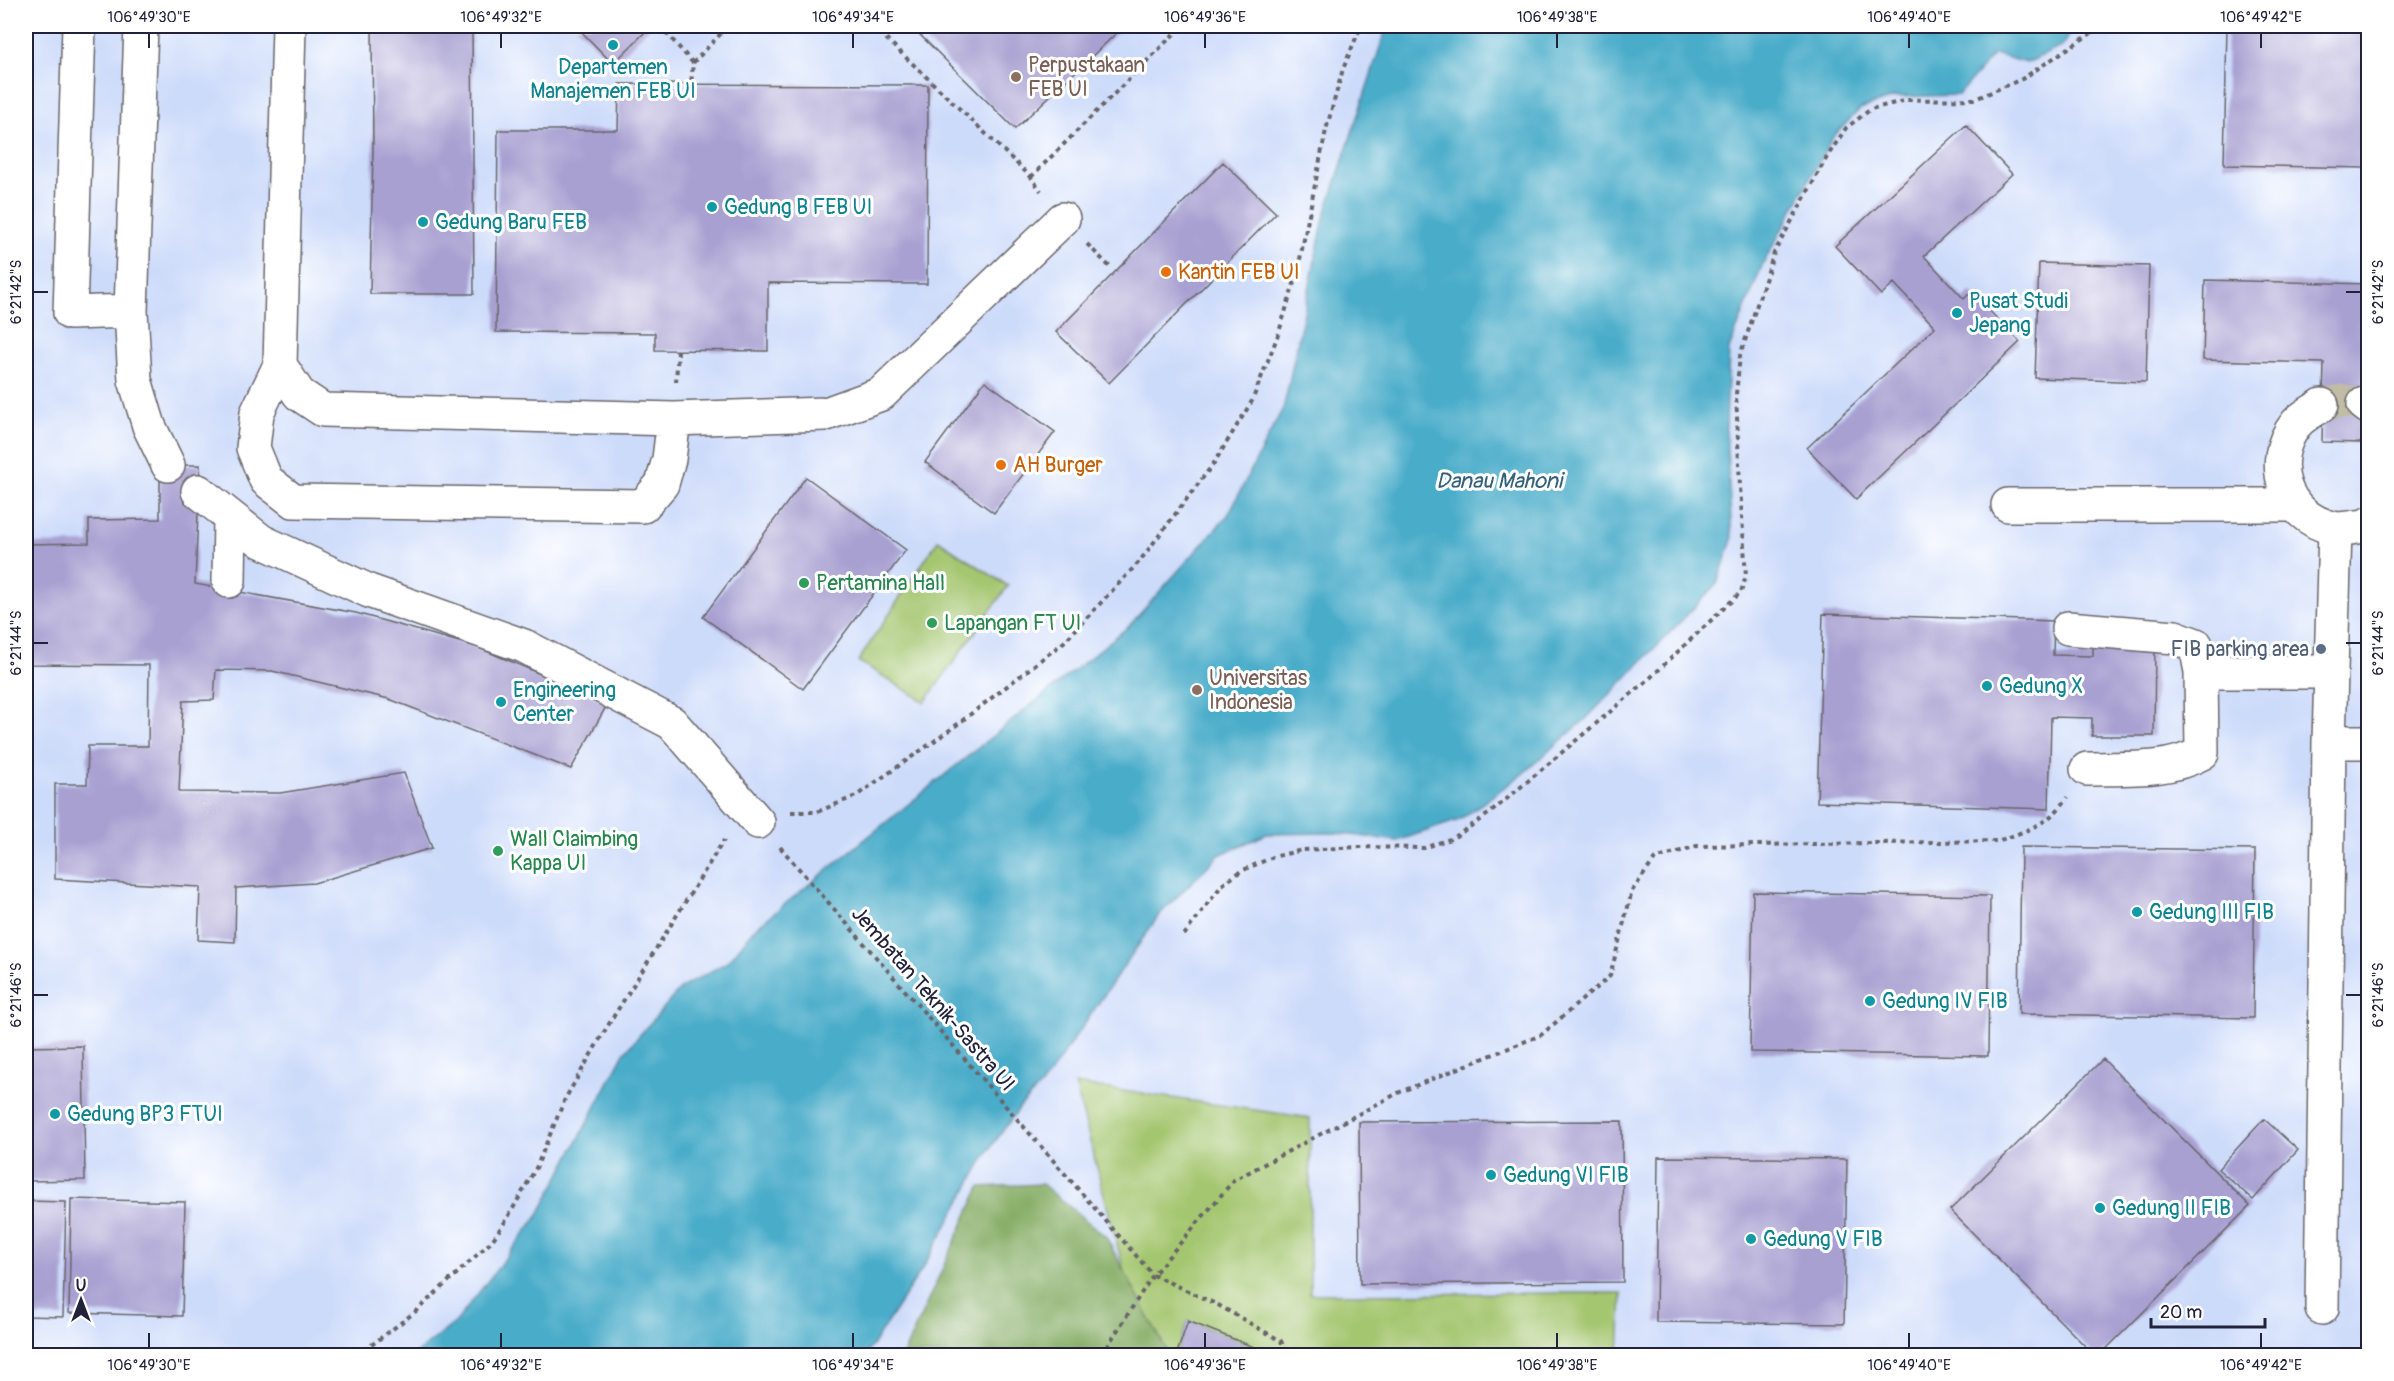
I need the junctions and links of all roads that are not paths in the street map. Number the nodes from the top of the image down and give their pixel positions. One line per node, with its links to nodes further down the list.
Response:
1 (79, 26): 5 (lane)
2 (141, 26): 5 (lane)
3 (289, 26): 6 (lane)
4 (1063, 219): 8 (lane)
5 (131, 311): 9 (lane)
6 (280, 365): 8 (lane); 8 (lane)
7 (2322, 405): 12 (lane)
8 (674, 419)
9 (168, 465)
10 (198, 491): 13 (lane)
11 (2008, 505): 12 (lane)
12 (2295, 505): 15 (lane)
13 (230, 518): 16 (lane); 23 (lane)
14 (2368, 524): 15 (lane)
15 (2334, 529): 19 (lane)
16 (229, 581)
17 (2068, 628): 18 (lane)
18 (2201, 672): 19 (lane); 22 (lane)
19 (2330, 672): 20 (lane)
20 (2329, 742): 21 (lane); 24 (lane)
21 (2368, 742)
22 (2087, 769)
23 (754, 817)
24 (2322, 1308)

